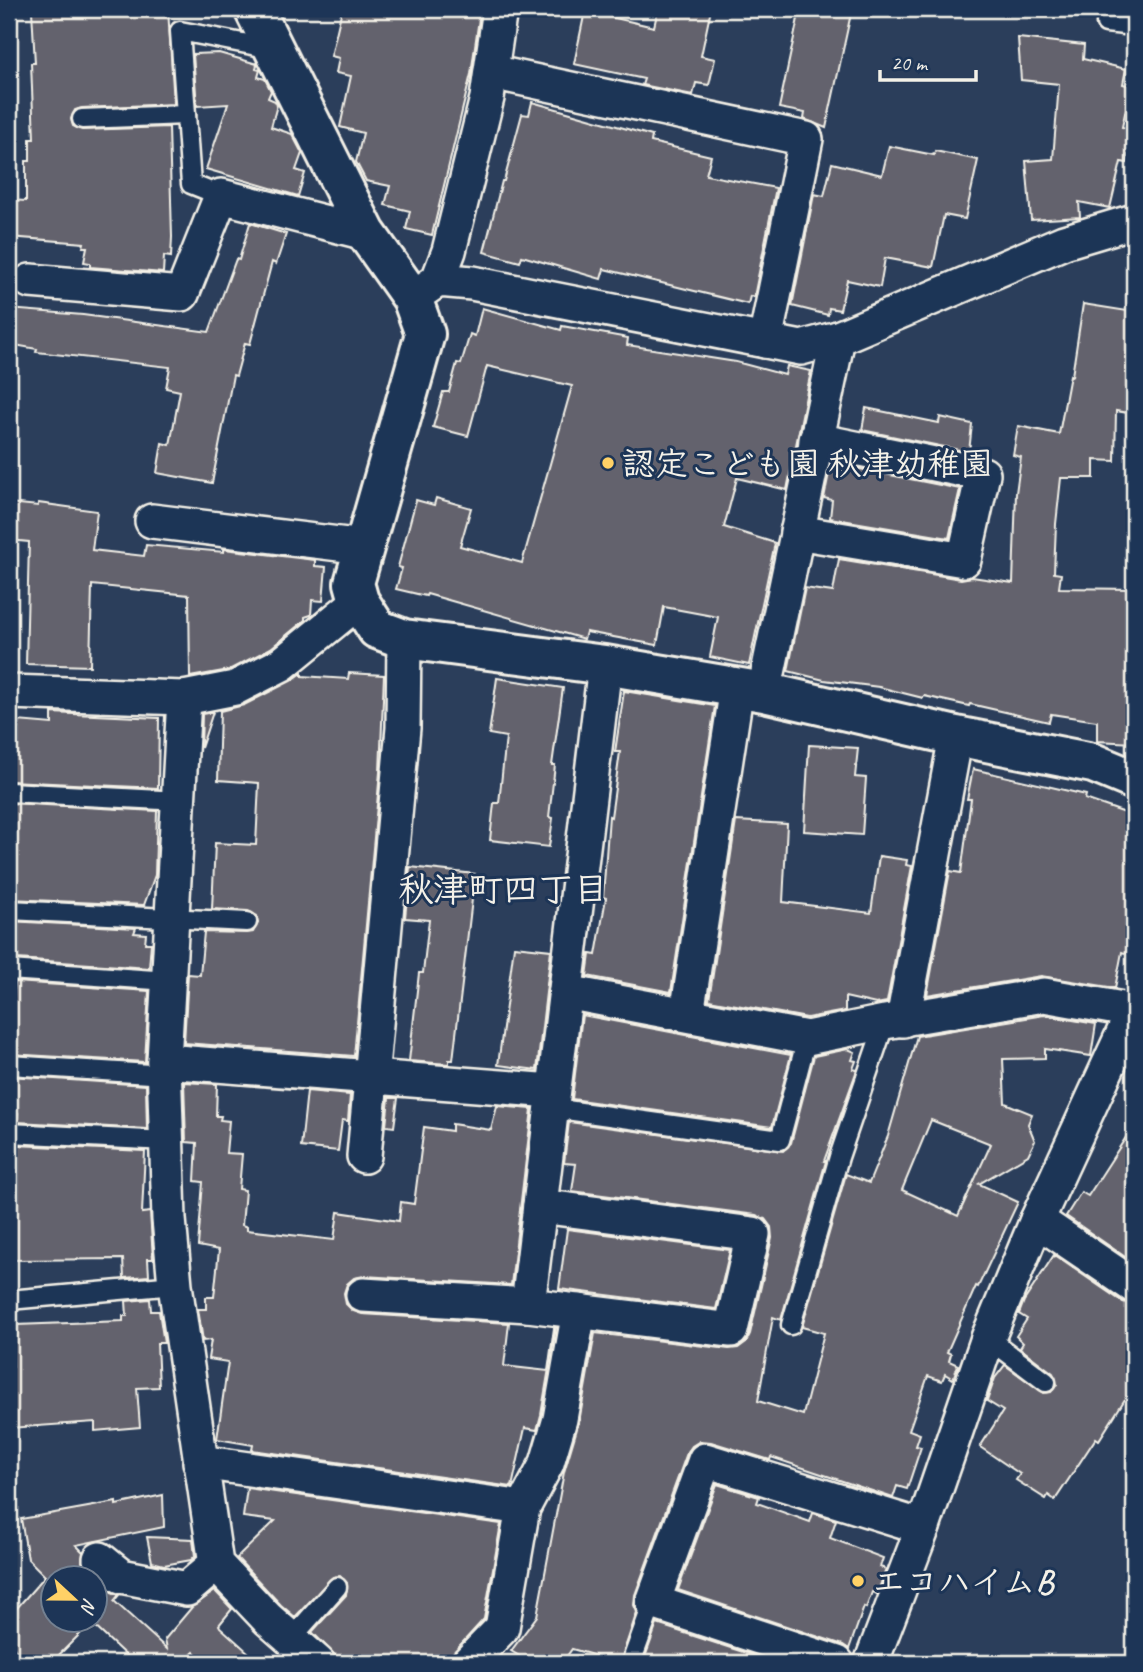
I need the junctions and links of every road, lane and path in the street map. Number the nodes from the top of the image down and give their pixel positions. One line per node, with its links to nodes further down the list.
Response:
1 (254, 9): 5 (street)
2 (500, 9): 6 (street)
3 (1106, 23): 4 (lane)
4 (1134, 26)
5 (274, 49): 7 (lane); 11 (street)
6 (491, 72): 13 (street); 15 (street)
7 (186, 115): 8 (lane); 9 (lane)
8 (82, 119)
9 (221, 195): 11 (street); 12 (street)
10 (1134, 221): 14 (street)
11 (366, 233): 13 (street)
12 (30, 281)
13 (425, 289): 15 (street); 19 (street)
14 (838, 338): 15 (street); 16 (street)
15 (765, 341)
16 (816, 440): 18 (street); 18 (street)
17 (152, 521): 19 (street)
18 (797, 532): 23 (street)
19 (364, 547): 20 (street)
20 (359, 601): 21 (street); 25 (street)
21 (404, 639): 22 (street); 42 (street)
22 (605, 665): 23 (street); 35 (street)
23 (750, 690): 26 (street); 37 (street)
24 (9, 692): 25 (street)
25 (184, 698): 29 (street)
26 (956, 736): 27 (street); 38 (street)
27 (1134, 780)
28 (9, 792): 29 (lane)
29 (180, 801): 31 (street)
30 (9, 910): 31 (lane)
31 (173, 920): 32 (lane); 34 (street)
32 (247, 922)
33 (9, 970): 34 (lane)
34 (169, 981): 41 (street)
35 (566, 992): 37 (street); 43 (street)
36 (1134, 1011): 38 (street); 48 (street)
37 (687, 1014): 39 (street)
38 (894, 1021): 39 (street); 55 (lane)
39 (807, 1038): 43 (lane)
40 (9, 1065): 41 (lane)
41 (164, 1068): 42 (street); 45 (street)
42 (370, 1077): 43 (street); 46 (street)
43 (552, 1100): 47 (street)
44 (9, 1133): 45 (lane)
45 (167, 1141): 49 (street)
46 (364, 1156)
47 (540, 1206): 53 (street); 54 (street)
48 (1037, 1220): 50 (street); 56 (street)
49 (175, 1285): 52 (lane); 58 (street)
50 (1134, 1286)
51 (363, 1295): 53 (street)
52 (9, 1300)
53 (528, 1305): 54 (street)
54 (579, 1311): 59 (street)
55 (791, 1325)
56 (988, 1338): 57 (lane); 60 (street)
57 (1046, 1382)
58 (200, 1462): 59 (street); 62 (street)
59 (523, 1508): 67 (street)
60 (923, 1527): 64 (street); 70 (street)
61 (100, 1559): 62 (street)
62 (216, 1564): 65 (street)
63 (337, 1587): 65 (lane)
64 (653, 1602): 68 (lane); 69 (street)
65 (290, 1640): 66 (street)
66 (318, 1663)
67 (468, 1663)
68 (631, 1663)
69 (837, 1663)
70 (871, 1663)

